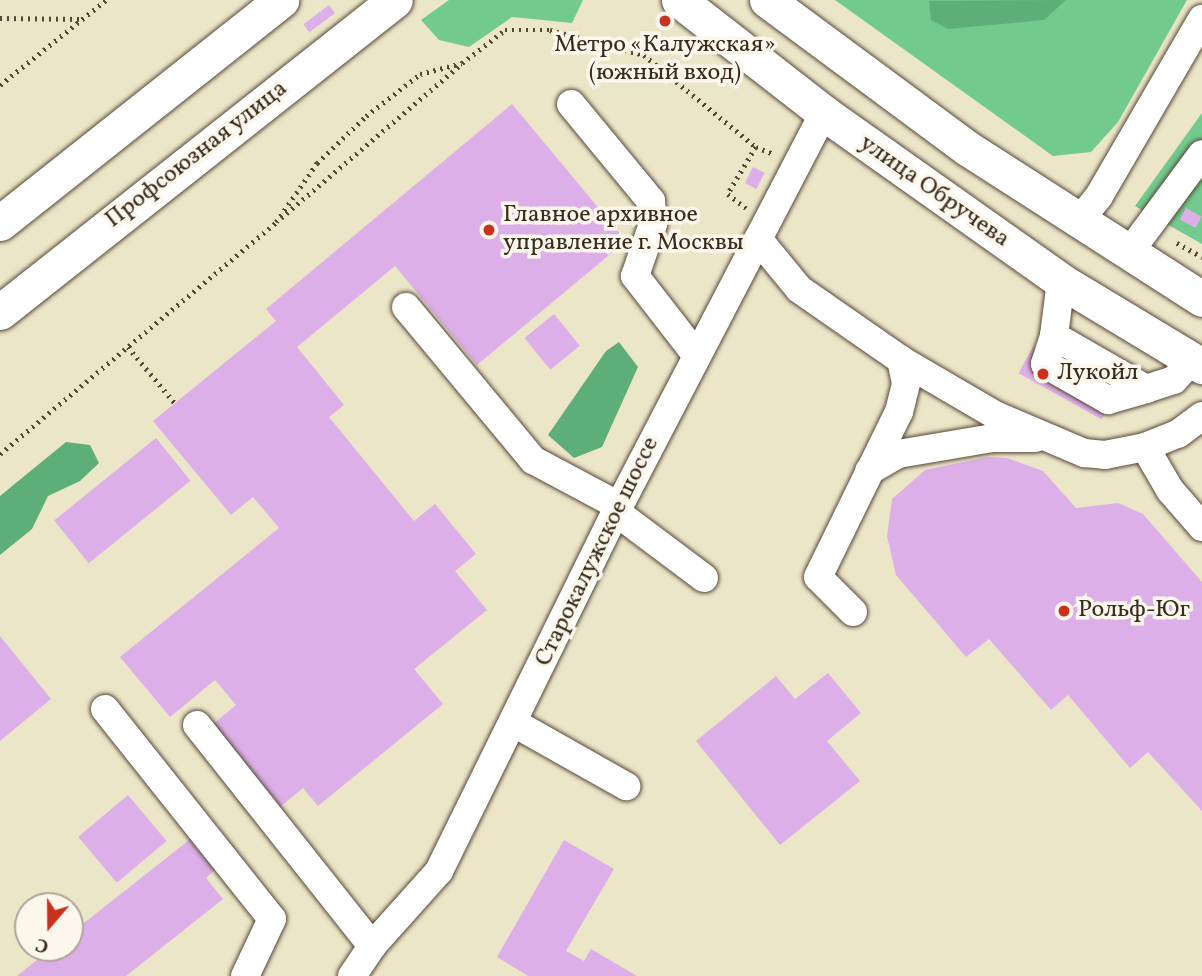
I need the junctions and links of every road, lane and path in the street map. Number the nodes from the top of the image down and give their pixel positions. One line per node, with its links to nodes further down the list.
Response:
1 (106, 0): 7 (path)
2 (281, 0): 18 (main road)
3 (395, 0): 24 (main road, Профсоюзная улица)
4 (679, 0): 12 (main road, улица Обручева)
5 (767, 0): 17 (main road)
6 (0, 18): 7 (path)
7 (83, 19): 10 (path)
8 (1202, 19): 17 (street)
9 (462, 64): 13 (path); 16 (path); 16 (path)
10 (0, 84)
11 (571, 104): 26 (street)
12 (824, 113): 19 (street, Старокалужское шоссе); 21 (main road, улица Обручева)
13 (756, 147): 15 (path); 19 (path)
14 (1202, 153): 20 (street)
15 (782, 158)
16 (276, 222): 25 (path)
17 (1078, 222): 20 (main road)
18 (0, 223)
19 (755, 227): 26 (street, Старокалужское шоссе); 27 (street)
20 (1128, 254): 22 (main road)
21 (1061, 281): 28 (main road, улица Обручева); 28 (street)
22 (1202, 299)
23 (406, 307): 35 (street)
24 (0, 312)
25 (128, 347): 29 (path); 33 (path)
26 (697, 356): 35 (street, Старокалужское шоссе)
27 (901, 360): 31 (street); 34 (street)
28 (1197, 363)
29 (175, 402)
30 (1202, 416): 32 (street)
31 (1055, 438): 32 (street); 34 (street)
32 (1145, 447): 36 (street)
33 (0, 454)
34 (869, 471): 38 (street)
35 (618, 509): 37 (street); 40 (street, Старокалужское шоссе)
36 (1202, 527)
37 (704, 578)
38 (853, 612)
39 (105, 709): 44 (street)
40 (514, 723): 42 (street); 43 (street, Старокалужское шоссе)
41 (197, 725): 43 (street)
42 (626, 786)
43 (372, 946): 45 (street, Старокалужское шоссе)
44 (247, 975)
45 (352, 976)

